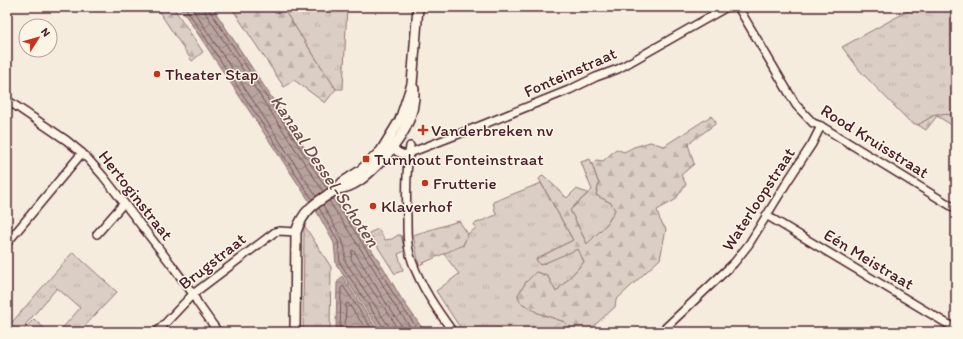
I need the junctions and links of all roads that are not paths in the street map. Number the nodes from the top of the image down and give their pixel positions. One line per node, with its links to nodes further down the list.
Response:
1 (418, 7): 6 (street)
2 (727, 7): 8 (street, Fonteinstraat)
3 (738, 7): 5 (street, Rood Kruisstraat)
4 (7, 100): 9 (street, Hertoginstraat)
5 (821, 126): 11 (street, Rood Kruisstraat); 12 (street, Waterloopstraat)
6 (396, 136): 7 (street); 8 (street, Fonteinstraat)
7 (390, 145): 8 (street, Fonteinstraat); 13 (street)
8 (409, 150): 21 (street)
9 (82, 153): 10 (street, Hertoginstraat); 15 (street)
10 (124, 203): 14 (street); 16 (street, Hertoginstraat)
11 (956, 209)
12 (766, 215): 17 (street, Eén Meistraat); 22 (street, Waterloopstraat)
13 (296, 232): 16 (street, Brugstraat); 20 (street)
14 (98, 234)
15 (7, 243)
16 (193, 294): 18 (street, Brugstraat); 19 (street, Hertoginstraat)
17 (956, 329)
18 (157, 332)
19 (218, 332)
20 (295, 332)
21 (453, 332)
22 (661, 332)

